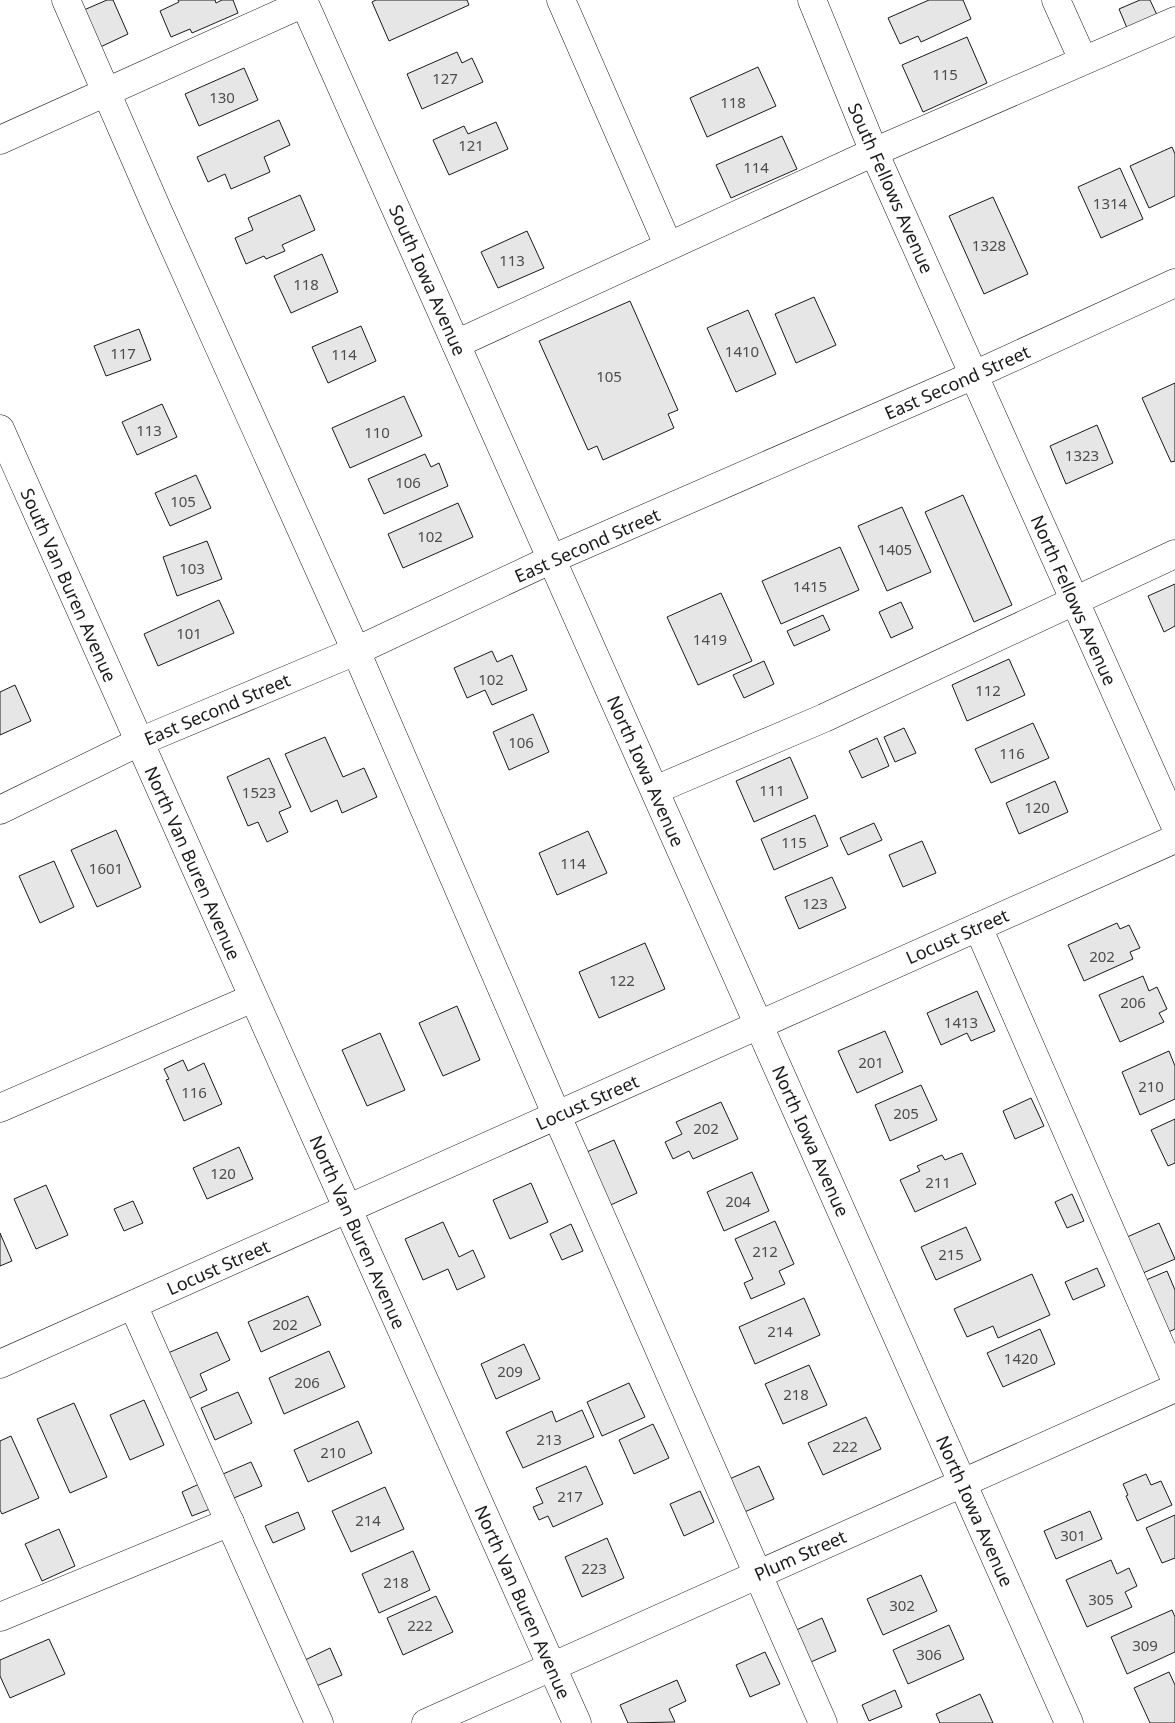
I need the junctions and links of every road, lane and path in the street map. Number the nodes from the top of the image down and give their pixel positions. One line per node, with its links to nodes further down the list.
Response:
1 (66, 0): 8 (street)
2 (561, 0): 11 (street)
3 (812, 0): 10 (street, South Fellows Avenue)
4 (1056, 0): 7 (street)
5 (304, 1): 8 (street); 13 (street, South Iowa Avenue)
6 (1175, 21): 7 (street)
7 (1082, 60): 10 (street)
8 (106, 92): 9 (street); 19 (street)
9 (0, 140)
10 (874, 152): 11 (street); 14 (street, South Fellows Avenue)
11 (668, 246): 13 (street)
12 (1175, 283): 14 (street, East Second Street)
13 (456, 344): 17 (street, South Iowa Avenue)
14 (974, 375): 17 (street, East Second Street); 18 (street, North Fellows Avenue)
15 (0, 429): 20 (street, South Van Buren Avenue)
16 (1175, 554): 18 (street)
17 (552, 559): 19 (street, East Second Street); 21 (street, North Iowa Avenue)
18 (1075, 601): 21 (street); 23 (street, North Fellows Avenue)
19 (356, 651): 20 (street, East Second Street); 29 (street)
20 (138, 742): 22 (street, East Second Street); 26 (street, North Van Buren Avenue)
21 (655, 790): 27 (street, North Iowa Avenue)
22 (0, 810)
23 (1175, 825)
24 (1175, 839): 25 (street, Locust Street)
25 (978, 927): 27 (street, Locust Street); 33 (street)
26 (253, 998): 28 (street); 30 (street, North Van Buren Avenue)
27 (759, 1024): 29 (street, Locust Street); 35 (street, North Iowa Avenue)
28 (0, 1108)
29 (556, 1116): 30 (street, Locust Street); 37 (street)
30 (347, 1209): 31 (street, Locust Street); 39 (street, North Van Buren Avenue)
31 (133, 1305): 32 (street, Locust Street); 36 (street)
32 (0, 1364)
33 (1175, 1379)
34 (1175, 1388): 35 (street, Plum Street)
35 (962, 1483): 37 (street, Plum Street); 44 (street, North Iowa Avenue)
36 (230, 1522): 38 (street); 40 (street)
37 (758, 1574): 39 (street, Plum Street); 43 (street)
38 (0, 1617)
39 (552, 1666): 41 (street, Plum Street); 42 (street, North Van Buren Avenue)
40 (319, 1723)
41 (426, 1723)
42 (577, 1723)
43 (823, 1723)
44 (1069, 1723)

